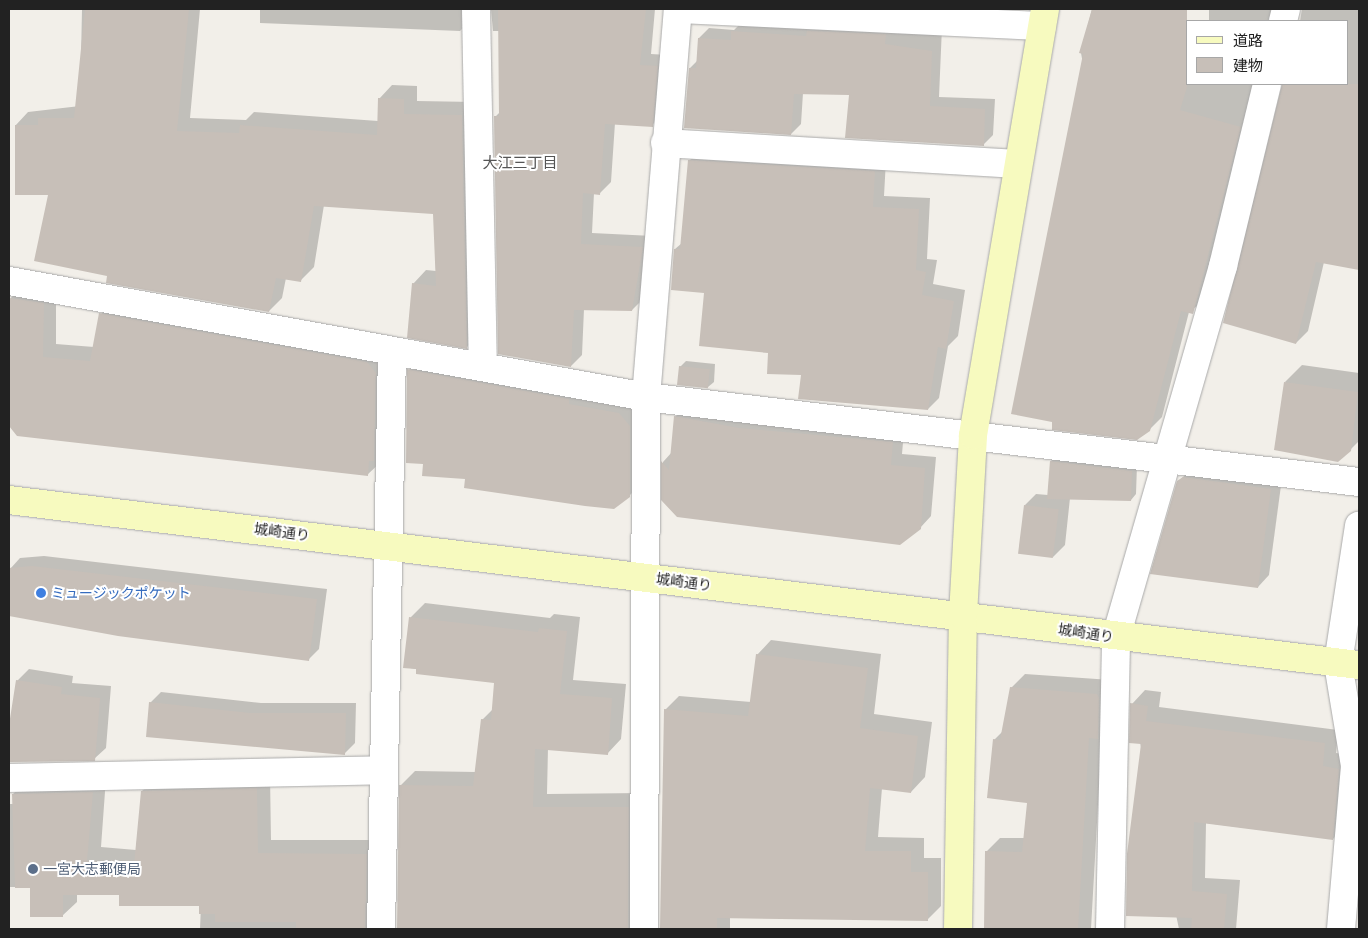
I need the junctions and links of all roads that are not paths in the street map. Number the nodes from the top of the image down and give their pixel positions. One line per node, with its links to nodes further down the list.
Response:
1 (476, 9): 9 (street)
2 (678, 9): 3 (street); 5 (street)
3 (1044, 18): 6 (street)
4 (1267, 85): 12 (street)
5 (666, 143): 6 (street); 10 (street)
6 (1016, 164): 11 (street)
7 (9, 281): 8 (street)
8 (392, 352): 9 (street); 16 (street)
9 (483, 367): 10 (street)
10 (646, 397): 11 (street); 17 (street)
11 (974, 435): 12 (street); 18 (street)
12 (1166, 462): 13 (street); 19 (street)
13 (1359, 482)
14 (9, 500): 16 (street, 城崎通り)
15 (1359, 526): 20 (street)
16 (390, 545): 17 (street, 城崎通り); 21 (street)
17 (643, 577): 18 (street, 城崎通り); 24 (street)
18 (963, 616): 19 (street, 城崎通り); 25 (street)
19 (1116, 637): 20 (street, 城崎通り); 26 (street)
20 (1349, 664): 27 (street)
21 (382, 770): 22 (street); 23 (street)
22 (9, 778)
23 (381, 929)
24 (644, 929)
25 (958, 929)
26 (1110, 929)
27 (1341, 929)

